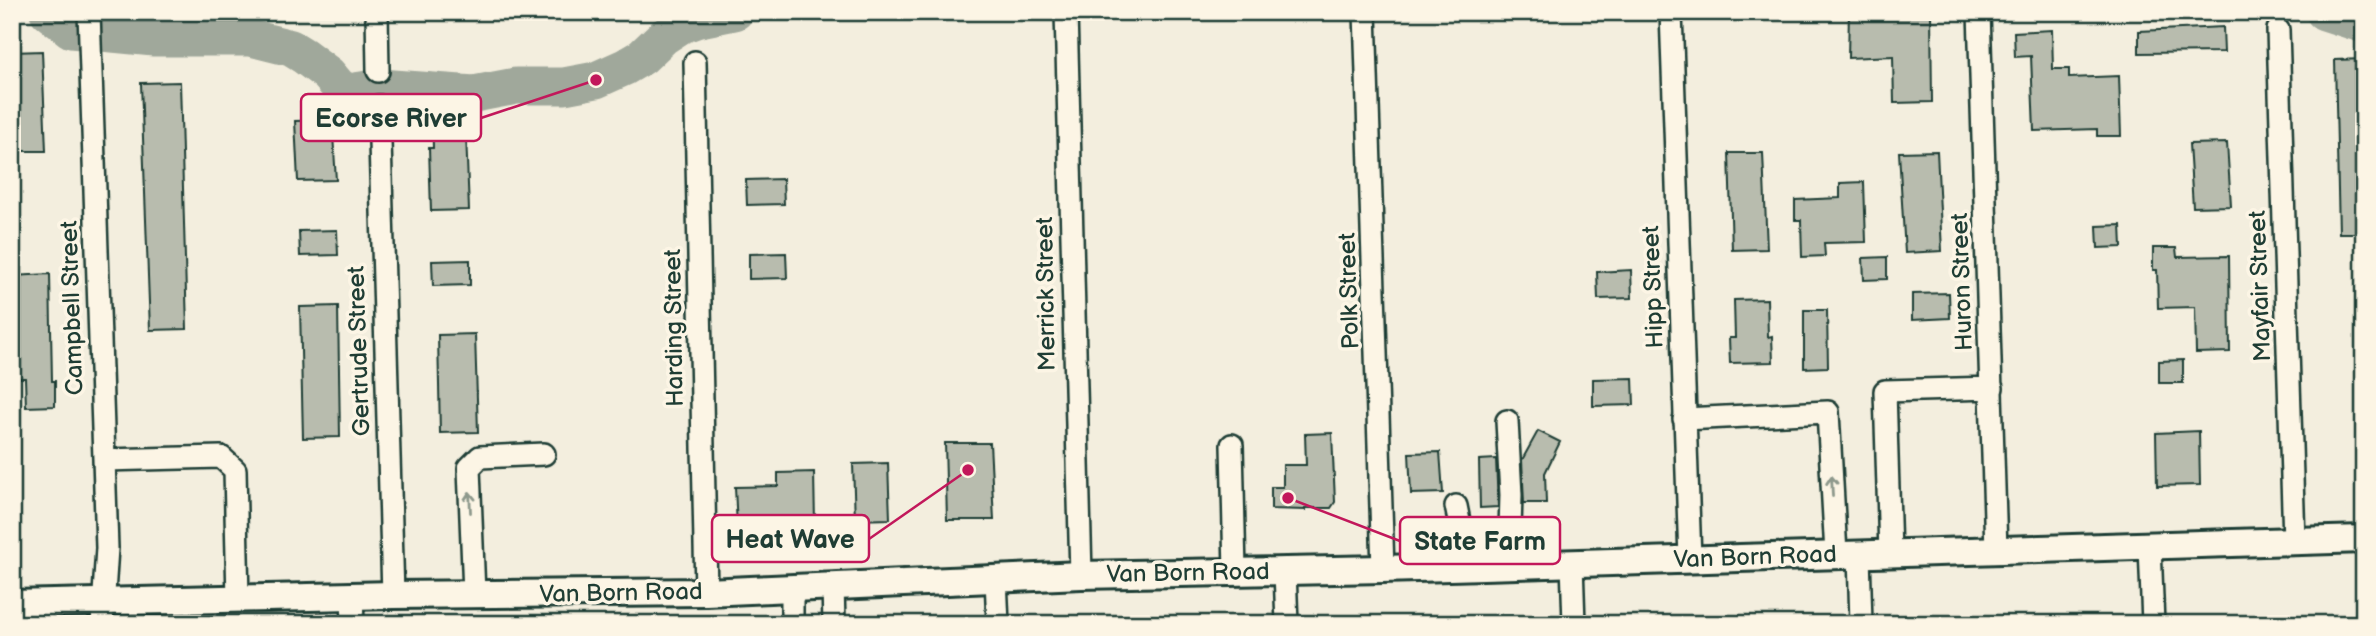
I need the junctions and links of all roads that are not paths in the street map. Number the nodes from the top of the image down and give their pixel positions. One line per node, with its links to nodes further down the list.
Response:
1 (377, 12): 9 (street)
2 (1066, 12): 31 (street, Merrick Street)
3 (1365, 12): 28 (street, Polk Street)
4 (1671, 12): 12 (street, Hipp Street)
5 (1979, 12): 11 (street, Huron Street)
6 (89, 14): 16 (street, Campbell Street)
7 (2278, 30): 19 (street, Mayfair Street)
8 (695, 62): 35 (street, Harding Street)
9 (378, 71)
10 (379, 106): 37 (street, Gertrude Street)
11 (1992, 388): 21 (street, Huron Street); 22 (street)
12 (1684, 419): 23 (street, one-way to 12); 24 (street, Hipp Street)
13 (1507, 421): 26 (street)
14 (1233, 444): 30 (street)
15 (544, 454): 36 (street, one-way to 15)
16 (104, 460): 39 (street); 41 (street, Campbell Street)
17 (1456, 506): 27 (street)
18 (2364, 539): 19 (main road, Van Born Road)
19 (2294, 541): 20 (main road, Van Born Road)
20 (2150, 546): 21 (main road, Van Born Road); 49 (street)
21 (1996, 550): 22 (main road, Van Born Road)
22 (1890, 553): 23 (main road, Van Born Road)
23 (1847, 554): 24 (main road, Van Born Road); 48 (street)
24 (1690, 559): 25 (main road, Van Born Road)
25 (1572, 563): 26 (main road, Van Born Road); 47 (street)
26 (1509, 565): 27 (main road, Van Born Road)
27 (1468, 566): 28 (main road, Van Born Road)
28 (1383, 569): 29 (main road, Van Born Road)
29 (1285, 571): 30 (main road, Van Born Road); 46 (street)
30 (1235, 572): 31 (main road, Van Born Road)
31 (1081, 575): 32 (main road, Van Born Road)
32 (996, 579): 33 (main road, Van Born Road); 45 (street)
33 (833, 586): 34 (main road, Van Born Road); 44 (street)
34 (792, 588): 35 (main road, Van Born Road); 43 (street)
35 (706, 592): 36 (main road, Van Born Road)
36 (474, 594): 37 (main road, Van Born Road)
37 (393, 595): 38 (main road, Van Born Road)
38 (352, 596): 39 (main road, Van Born Road); 42 (street)
39 (238, 599): 41 (main road, Van Born Road)
40 (12, 604): 41 (main road, Van Born Road)
41 (102, 613)
42 (353, 624)
43 (792, 624)
44 (834, 624)
45 (998, 624)
46 (1287, 624)
47 (1574, 624)
48 (1861, 624)
49 (2153, 624)

